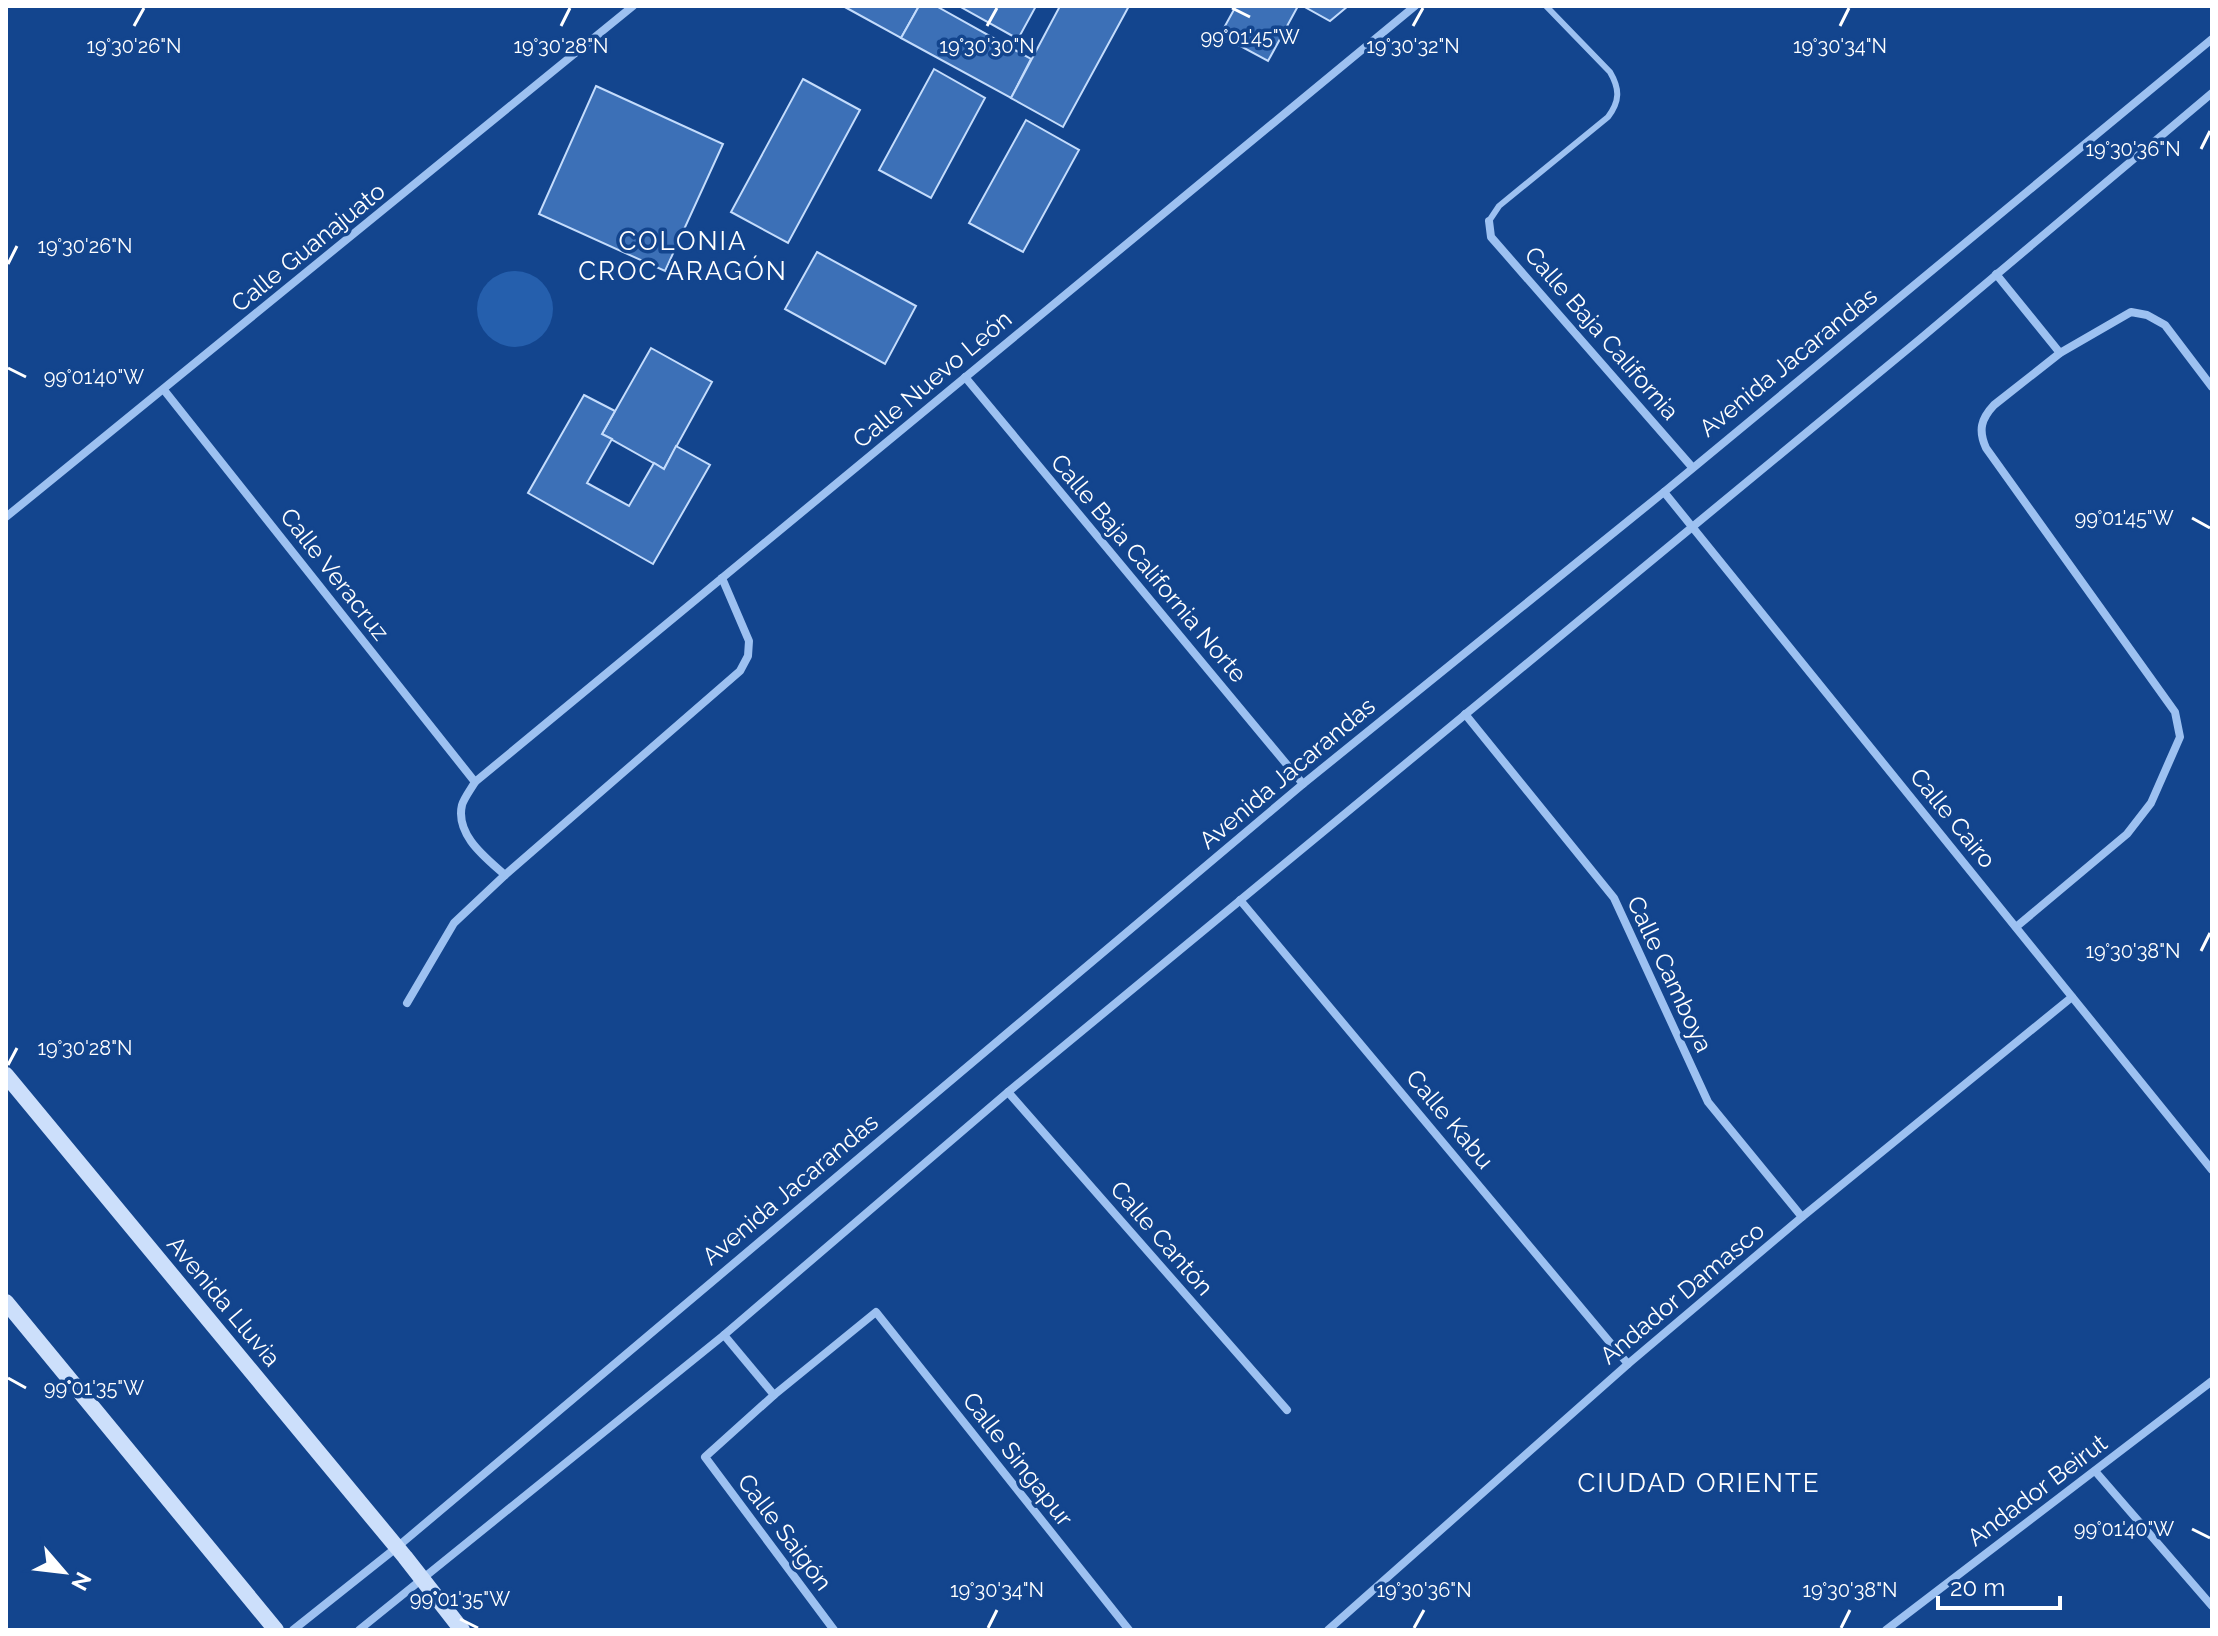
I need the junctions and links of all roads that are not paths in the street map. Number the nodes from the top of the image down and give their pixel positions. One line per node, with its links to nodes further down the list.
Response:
1 (1415, 6): 9 (street, Calle Nuevo León)
2 (1546, 6): 6 (lane)
3 (631, 7): 11 (street, Calle Guanajuato)
4 (2212, 39): 12 (street, Avenida Jacarandas)
5 (2212, 93): 7 (street)
6 (1489, 221): 12 (street, Calle Baja California)
7 (1996, 274): 8 (street); 15 (street)
8 (2060, 353): 10 (street); 22 (street)
9 (965, 377): 16 (street, Calle Nuevo León); 19 (street, Calle Baja California Norte)
10 (2212, 387)
11 (164, 390): 14 (street, Calle Guanajuato); 18 (street, Calle Veracruz)
12 (1692, 467): 13 (street, Avenida Jacarandas)
13 (1664, 492): 15 (street, Calle Cairo); 19 (street, Avenida Jacarandas)
14 (6, 517)
15 (1692, 527): 17 (street); 22 (street, Calle Cairo)
16 (722, 578): 18 (street, Calle Nuevo León); 20 (street)
17 (1465, 714): 21 (street); 28 (street, Calle Camboya)
18 (475, 782): 20 (street)
19 (1303, 784): 36 (street, Avenida Jacarandas)
20 (505, 875): 24 (street)
21 (1240, 900): 26 (street); 31 (street, Calle Kabu)
22 (2016, 927): 23 (street, Calle Cairo)
23 (2072, 997): 27 (street, Calle Cairo); 28 (street, Andador Damasco)
24 (407, 1003)
25 (6, 1075): 36 (main road, Avenida Lluvia)
26 (1008, 1092): 30 (street); 34 (street, Calle Cantón)
27 (2212, 1170)
28 (1802, 1217): 31 (street, Andador Damasco)
29 (6, 1302): 39 (main road)
30 (724, 1335): 33 (street); 37 (street)
31 (1628, 1364): 45 (street, Andador Damasco)
32 (2212, 1381): 35 (street, Andador Beirut)
33 (774, 1395): 43 (street, Calle Saigón); 44 (street, Calle Singapur)
34 (1287, 1410)
35 (2095, 1471): 38 (street); 46 (street, Andador Beirut)
36 (401, 1552): 37 (main road, Avenida Lluvia); 40 (street, Avenida Jacarandas)
37 (422, 1579): 41 (street); 42 (main road, Avenida Lluvia)
38 (2212, 1606)
39 (276, 1630)
40 (293, 1630)
41 (359, 1630)
42 (462, 1630)
43 (834, 1630)
44 (1129, 1630)
45 (1328, 1630)
46 (1886, 1630)

